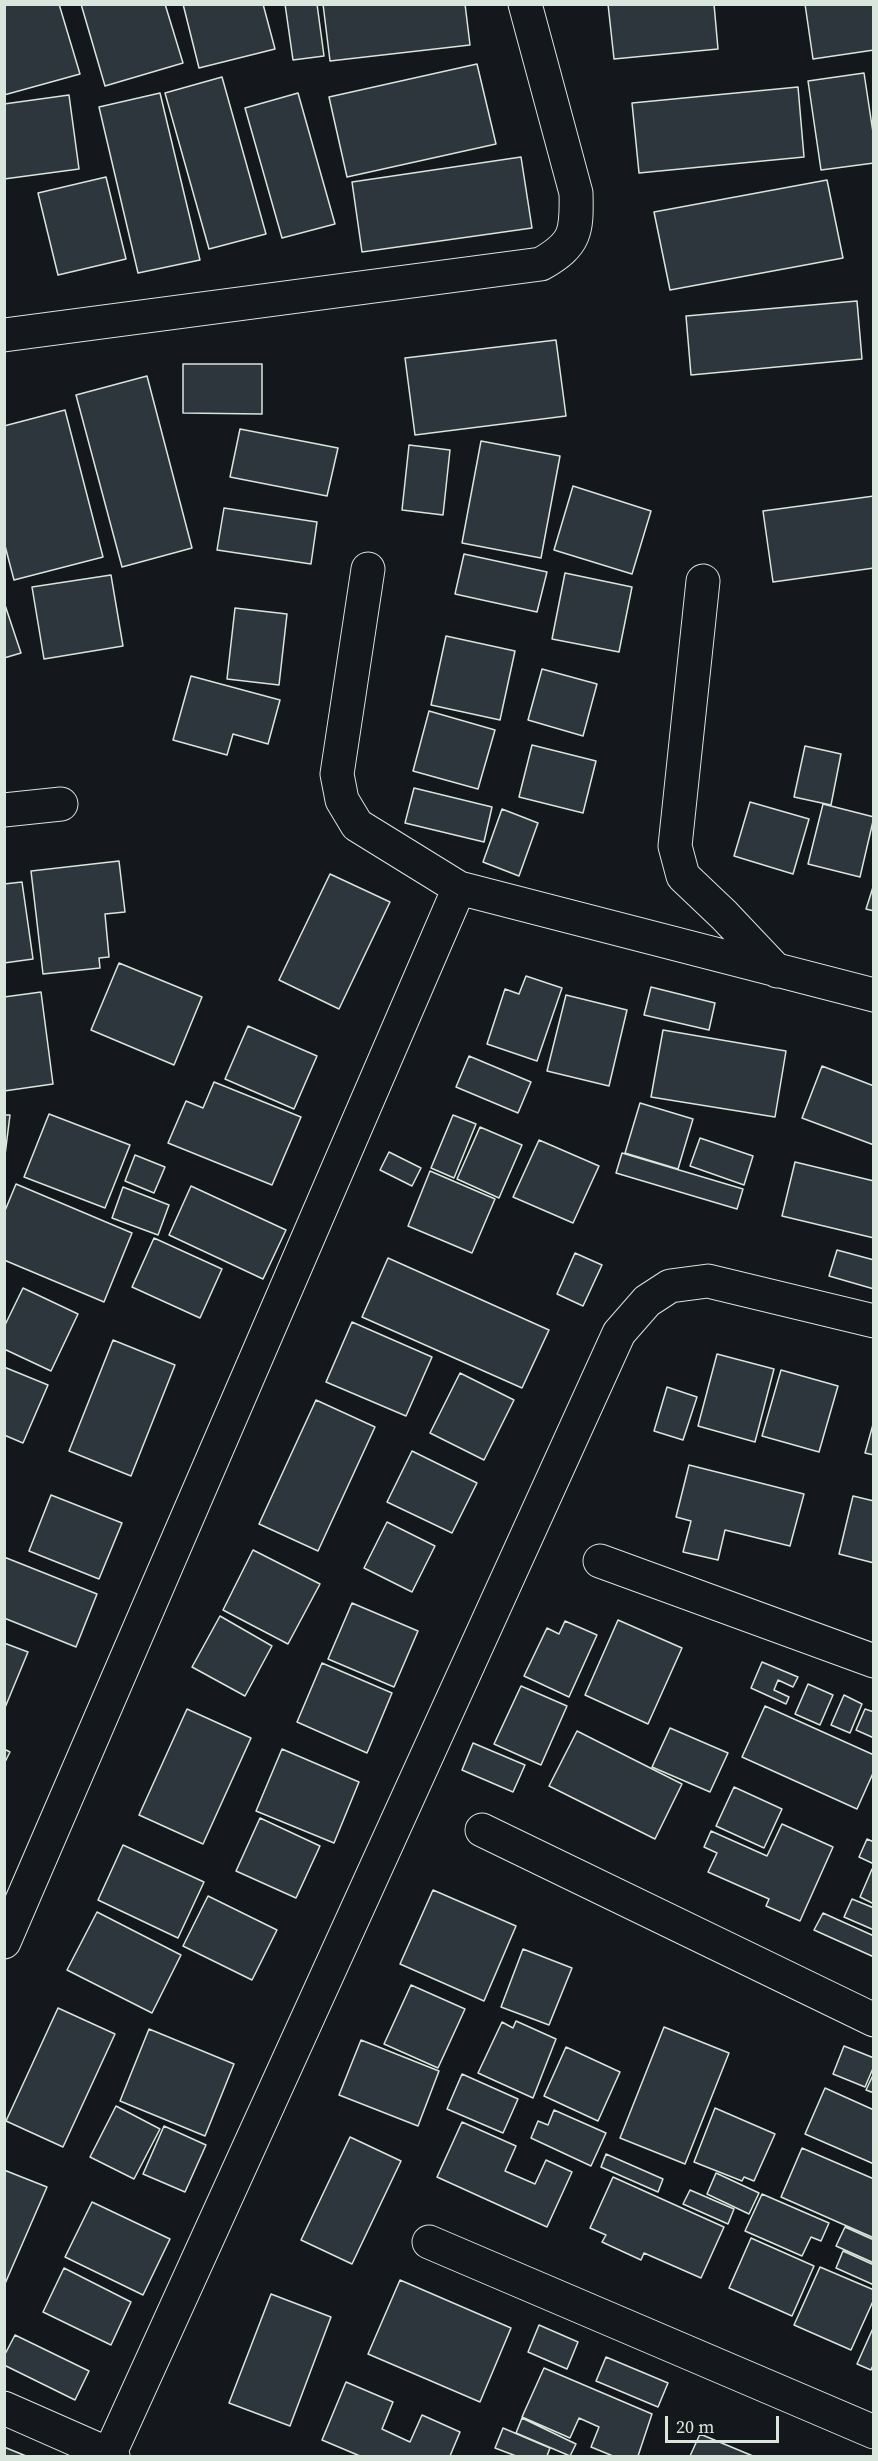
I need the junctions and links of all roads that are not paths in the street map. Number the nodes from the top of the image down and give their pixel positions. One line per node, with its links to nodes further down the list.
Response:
1 (525, 4): 2 (street)
2 (4, 335)
3 (369, 569): 7 (street)
4 (702, 581): 8 (street)
5 (61, 804): 6 (street)
6 (4, 810)
7 (459, 888): 8 (street); 14 (street)
8 (777, 971): 9 (street)
9 (873, 995)
10 (873, 1321): 19 (street)
11 (600, 1562): 12 (street)
12 (873, 1661)
13 (482, 1830): 15 (street)
14 (4, 1942)
15 (873, 2020)
16 (429, 2242): 18 (street)
17 (4, 2408): 19 (street)
18 (873, 2432)
19 (111, 2456)

